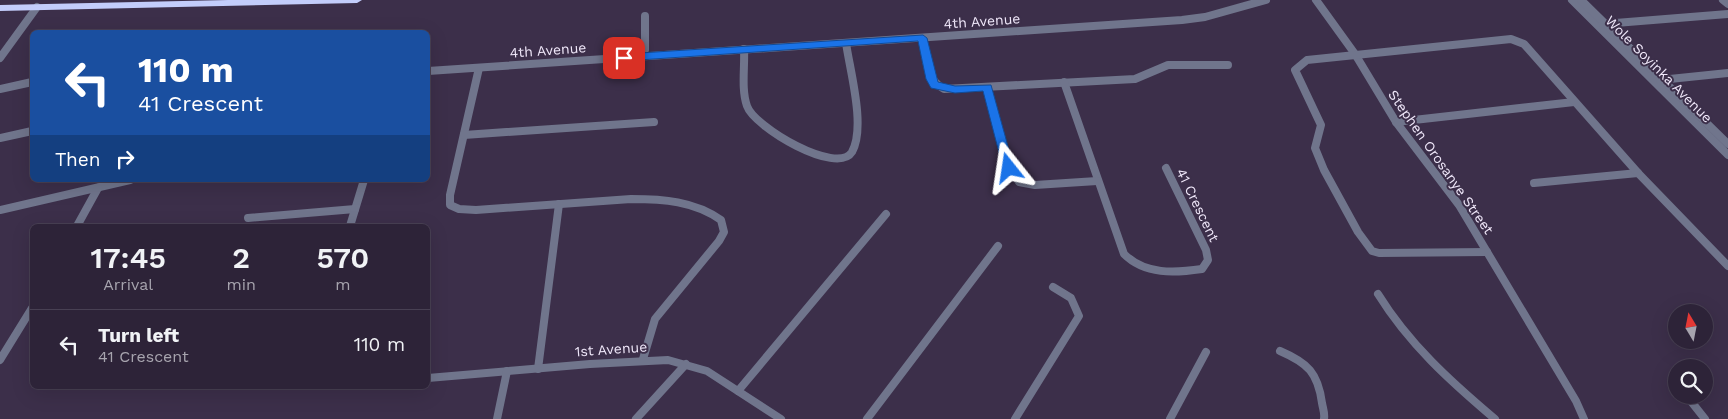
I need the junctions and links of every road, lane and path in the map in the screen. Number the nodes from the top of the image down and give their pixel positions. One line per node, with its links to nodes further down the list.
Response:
1 (27, 0): 9 (highway)
2 (190, 0): 11 (highway)
3 (357, 0): 11 (highway)
4 (1266, 0): 18 (street, 4th Avenue)
5 (1316, 0): 21 (street, Stephen Orosanye Street)
6 (1572, 0): 17 (street, Wole Soyinka Avenue)
7 (1582, 0): 16 (street, Wole Soyinka Avenue)
8 (1723, 0): 10 (street)
9 (0, 1)
10 (1728, 4)
11 (142, 5): 12 (highway)
12 (37, 7): 13 (highway); 23 (street)
13 (0, 8)
14 (1728, 14): 16 (street)
15 (645, 16): 22 (street)
16 (1606, 24): 17 (street); 28 (street, Wole Soyinka Avenue)
17 (1597, 25): 29 (street, Wole Soyinka Avenue)
18 (923, 38): 19 (street, 4th Avenue); 32 (street)
19 (846, 43): 20 (street, 4th Avenue); 20 (street)
20 (744, 49): 22 (street, 4th Avenue)
21 (1354, 54): 34 (street); 36 (street, Stephen Orosanye Street); 57 (street)
22 (637, 57): 25 (street, 4th Avenue)
23 (0, 58)
24 (1228, 65): 31 (street)
25 (479, 68): 26 (street, 4th Avenue); 38 (street)
26 (430, 71)
27 (1728, 73): 28 (street)
28 (1662, 79): 29 (street); 40 (street, Wole Soyinka Avenue)
29 (1653, 80): 41 (street, Wole Soyinka Avenue)
30 (30, 82): 33 (street)
31 (1064, 82): 32 (street); 44 (street, 41 Crescent)
32 (987, 87): 44 (street)
33 (0, 89)
34 (1574, 102): 36 (street); 43 (street)
35 (654, 122): 38 (street)
36 (1396, 122): 57 (street, Stephen Orosanye Street)
37 (30, 132): 39 (street)
38 (464, 135): 49 (street)
39 (0, 138)
40 (1728, 144)
41 (1728, 155)
42 (1166, 168): 44 (street, 41 Crescent)
43 (1638, 173): 47 (street); 58 (street)
44 (1097, 181)
45 (122, 182): 48 (street)
46 (363, 182): 50 (street)
47 (1534, 183)
48 (98, 188): 51 (street); 54 (street)
49 (559, 204): 65 (street); 67 (street)
50 (355, 209): 53 (street); 55 (street)
51 (0, 210)
52 (886, 214): 70 (street)
53 (248, 218)
54 (78, 224)
55 (351, 224)
56 (998, 246): 75 (street)
57 (1487, 252): 80 (street, Stephen Orosanye Street)
58 (1728, 266)
59 (1053, 288): 76 (street)
60 (1378, 294): 79 (street)
61 (30, 311): 64 (street)
62 (1280, 351): 78 (street)
63 (1206, 352): 77 (street)
64 (0, 360)
65 (643, 360): 66 (street, 1st Avenue); 67 (street, 1st Avenue)
66 (686, 364): 70 (street, 1st Avenue); 73 (street)
67 (538, 369): 68 (street, 1st Avenue)
68 (507, 371): 69 (street, 1st Avenue); 72 (street)
69 (430, 378)
70 (738, 391): 74 (street, 1st Avenue)
71 (1693, 404): 81 (street)
72 (497, 419)
73 (636, 419)
74 (781, 419)
75 (868, 419)
76 (1015, 419)
77 (1170, 419)
78 (1324, 419)
79 (1495, 419)
80 (1584, 419)
81 (1705, 419)

